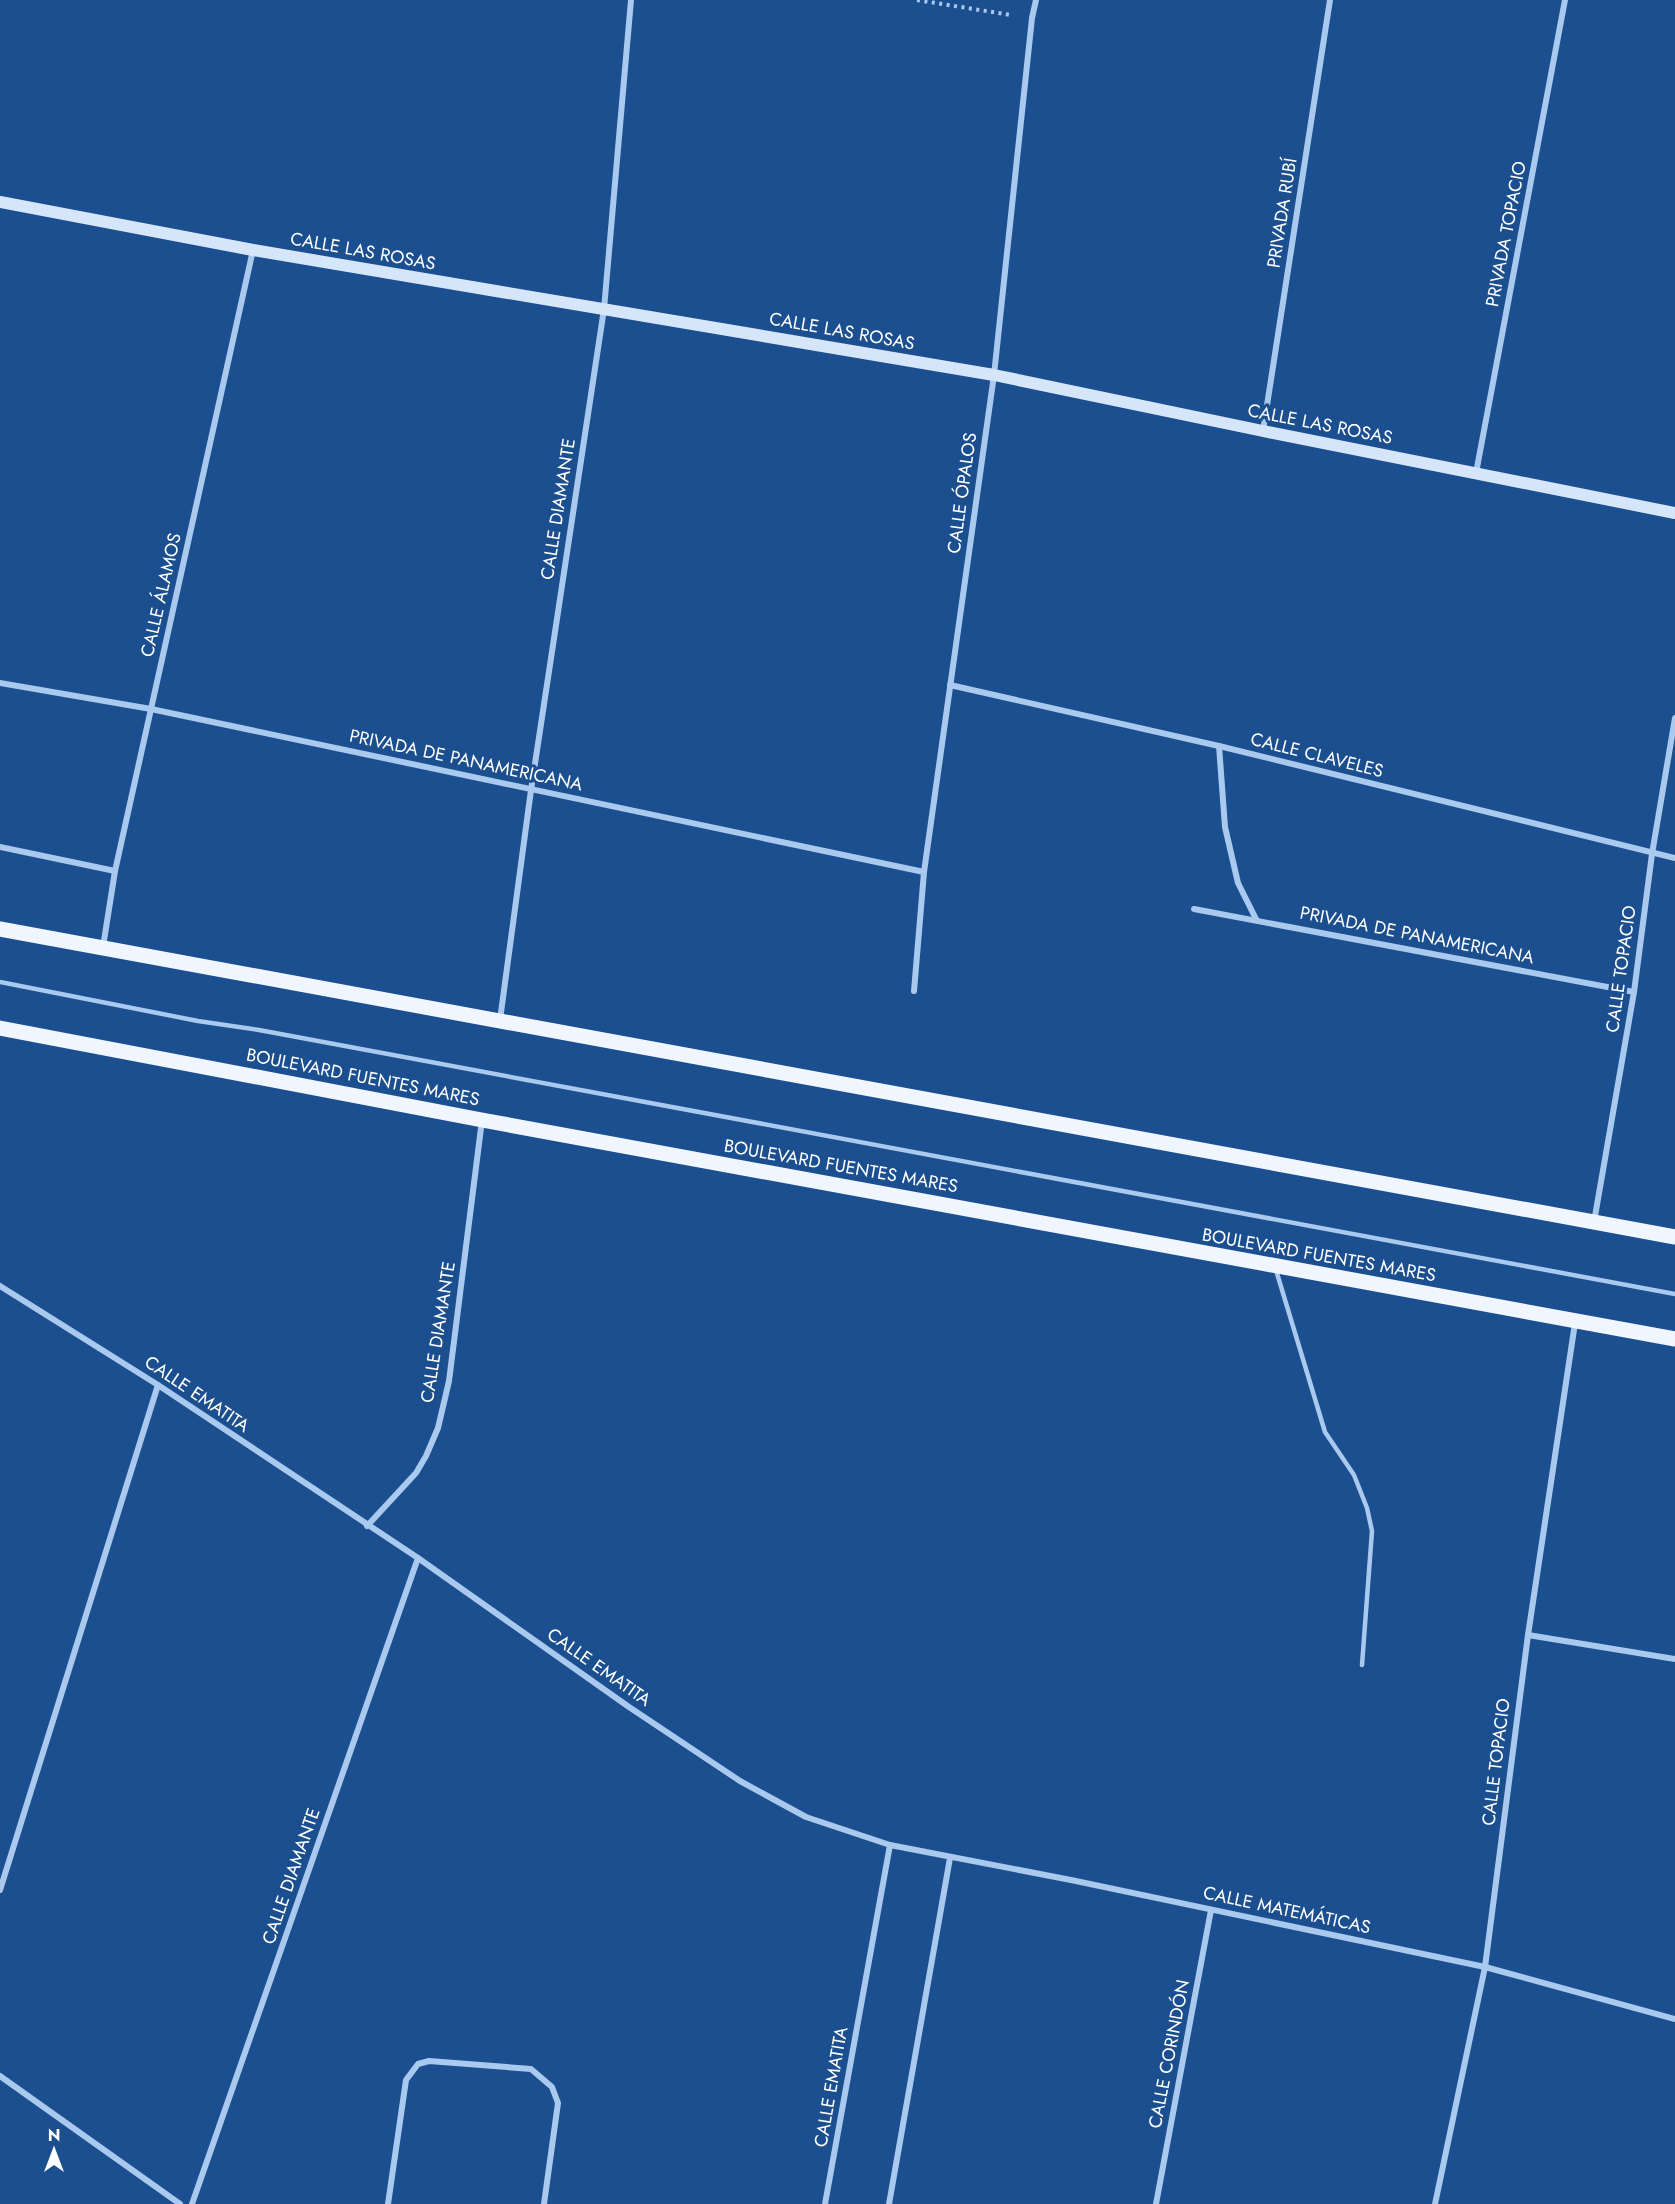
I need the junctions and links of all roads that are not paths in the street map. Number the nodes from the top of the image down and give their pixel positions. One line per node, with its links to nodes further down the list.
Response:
1 (631, 0): 7 (street, CALLE DIAMANTE)
2 (1036, 0): 8 (street, CALLE ÓPALOS)
3 (1330, 0): 9 (street, PRIVADA RUBÍ)
4 (1565, 0): 10 (street, PRIVADA TOPACIO)
5 (0, 202): 6 (street, CALLE LAS ROSAS)
6 (254, 250): 7 (street, CALLE LAS ROSAS); 14 (street, CALLE ÁLAMOS)
7 (604, 309): 8 (street, CALLE LAS ROSAS); 17 (street, CALLE DIAMANTE)
8 (994, 375): 9 (street, CALLE LAS ROSAS); 13 (street, CALLE ÓPALOS)
9 (1263, 431): 10 (street, CALLE LAS ROSAS)
10 (1476, 473): 11 (street, CALLE LAS ROSAS)
11 (1675, 513)
12 (0, 684): 14 (street, PRIVADA DE PANAMERICANA)
13 (950, 685): 16 (street, CALLE CLAVELES); 22 (street, CALLE ÓPALOS)
14 (151, 708): 17 (street, PRIVADA DE PANAMERICANA); 21 (street, CALLE ÁLAMOS)
15 (1675, 718): 19 (street, CALLE TOPACIO)
16 (1219, 746): 19 (street, CALLE CLAVELES); 24 (street)
17 (531, 790): 22 (street, PRIVADA DE PANAMERICANA); 30 (street, CALLE DIAMANTE)
18 (0, 847): 21 (street)
19 (1652, 854): 20 (street, CALLE CLAVELES); 29 (street, CALLE TOPACIO)
20 (1675, 858)
21 (115, 871): 26 (street, CALLE ÁLAMOS)
22 (924, 872): 28 (street, CALLE ÓPALOS)
23 (1194, 909): 24 (street, PRIVADA DE PANAMERICANA)
24 (1256, 919): 29 (street, PRIVADA DE PANAMERICANA)
25 (0, 929): 26 (main road)
26 (103, 948): 30 (main road)
27 (0, 982): 37 (lane)
28 (914, 990)
29 (1634, 992): 33 (street, CALLE TOPACIO)
30 (500, 1020): 33 (main road)
31 (0, 1028): 32 (main road, BOULEVARD FUENTES MARES)
32 (482, 1120): 35 (main road, BOULEVARD FUENTES MARES); 41 (street, CALLE DIAMANTE)
33 (1594, 1223): 34 (main road)
34 (1675, 1237)
35 (1274, 1266): 38 (main road, BOULEVARD FUENTES MARES); 45 (lane)
36 (0, 1286): 40 (street, CALLE EMATITA)
37 (1675, 1294)
38 (1575, 1322): 39 (main road, BOULEVARD FUENTES MARES); 43 (street, CALLE TOPACIO)
39 (1675, 1339)
40 (158, 1385): 41 (street, CALLE EMATITA); 48 (street)
41 (367, 1526): 42 (street, CALLE EMATITA)
42 (418, 1558): 46 (street, CALLE EMATITA); 54 (street, CALLE DIAMANTE)
43 (1528, 1635): 44 (street); 50 (street, CALLE TOPACIO)
44 (1675, 1659)
45 (1362, 1665)
46 (890, 1845): 47 (street, CALLE MATEMÁTICAS); 57 (street, CALLE EMATITA)
47 (950, 1858): 49 (street, CALLE MATEMÁTICAS); 58 (street)
48 (0, 1890)
49 (1211, 1910): 50 (street, CALLE MATEMÁTICAS); 59 (street, CALLE CORINDÓN)
50 (1485, 1967): 51 (street, CALLE MATEMÁTICAS); 60 (street, CALLE TOPACIO)
51 (1675, 2019)
52 (0, 2076): 53 (street)
53 (180, 2204)
54 (192, 2204)
55 (388, 2204): 56 (street)
56 (544, 2204)
57 (825, 2204)
58 (889, 2204)
59 (1156, 2204)
60 (1435, 2204)

